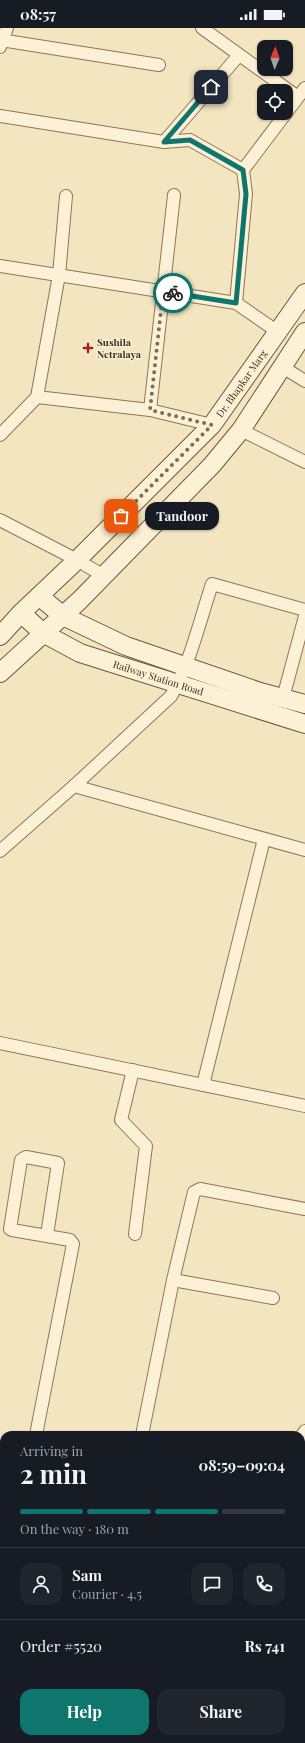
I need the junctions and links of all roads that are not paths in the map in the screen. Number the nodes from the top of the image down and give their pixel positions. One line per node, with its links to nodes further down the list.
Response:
1 (7, 28): 3 (street)
2 (202, 28): 4 (street)
3 (1, 42): 5 (street)
4 (239, 54): 6 (street); 8 (street)
5 (159, 65)
6 (302, 92): 9 (street)
7 (0, 116): 8 (street)
8 (164, 142): 9 (street)
9 (243, 170): 16 (street)
10 (174, 195): 14 (street)
11 (66, 196): 13 (street)
12 (0, 266): 13 (street)
13 (59, 275): 14 (street); 21 (street)
14 (163, 292): 16 (street); 22 (street)
15 (305, 293): 17 (main road, Dr. Bhapkar Marg)
16 (236, 303): 17 (street)
17 (278, 332): 23 (main road, Dr. Bhapkar Marg)
18 (305, 332): 19 (main road)
19 (282, 366): 20 (street); 24 (main road)
20 (305, 381)
21 (37, 397): 22 (street); 25 (street)
22 (150, 410): 23 (street)
23 (212, 425): 28 (main road, Dr. Bhapkar Marg)
24 (241, 430): 26 (street); 29 (main road)
25 (0, 435)
26 (305, 462)
27 (0, 520): 28 (street)
28 (77, 560): 29 (street); 30 (main road, Dr. Bhapkar Marg)
29 (104, 576): 33 (main road)
30 (39, 596): 32 (main road, Dr. Bhapkar Marg); 33 (main road, Railway Station Road)
31 (305, 610): 37 (street)
32 (21, 613): 35 (main road, Railway Station Road); 36 (main road, Dr. Bhapkar Marg)
33 (63, 616): 35 (main road); 37 (main road, Railway Station Road)
34 (305, 616): 40 (street)
35 (44, 634): 38 (main road); 39 (main road, Railway Station Road)
36 (0, 636)
37 (185, 666): 39 (street); 40 (main road, Railway Station Road)
38 (0, 673)
39 (178, 685): 42 (main road, Railway Station Road); 43 (street)
40 (283, 698): 41 (main road, Railway Station Road)
41 (305, 704)
42 (305, 724)
43 (74, 786): 44 (street); 46 (street)
44 (264, 839): 45 (street); 49 (street)
45 (305, 850)
46 (0, 851)
47 (0, 1043): 48 (street)
48 (133, 1070): 49 (street); 52 (street)
49 (203, 1085): 50 (street)
50 (305, 1106)
51 (305, 1209): 54 (street)
52 (135, 1234)
53 (46, 1235): 53 (street); 56 (street)
54 (173, 1280): 55 (street); 57 (street)
55 (273, 1298)
56 (37, 1431)
57 (143, 1431)

